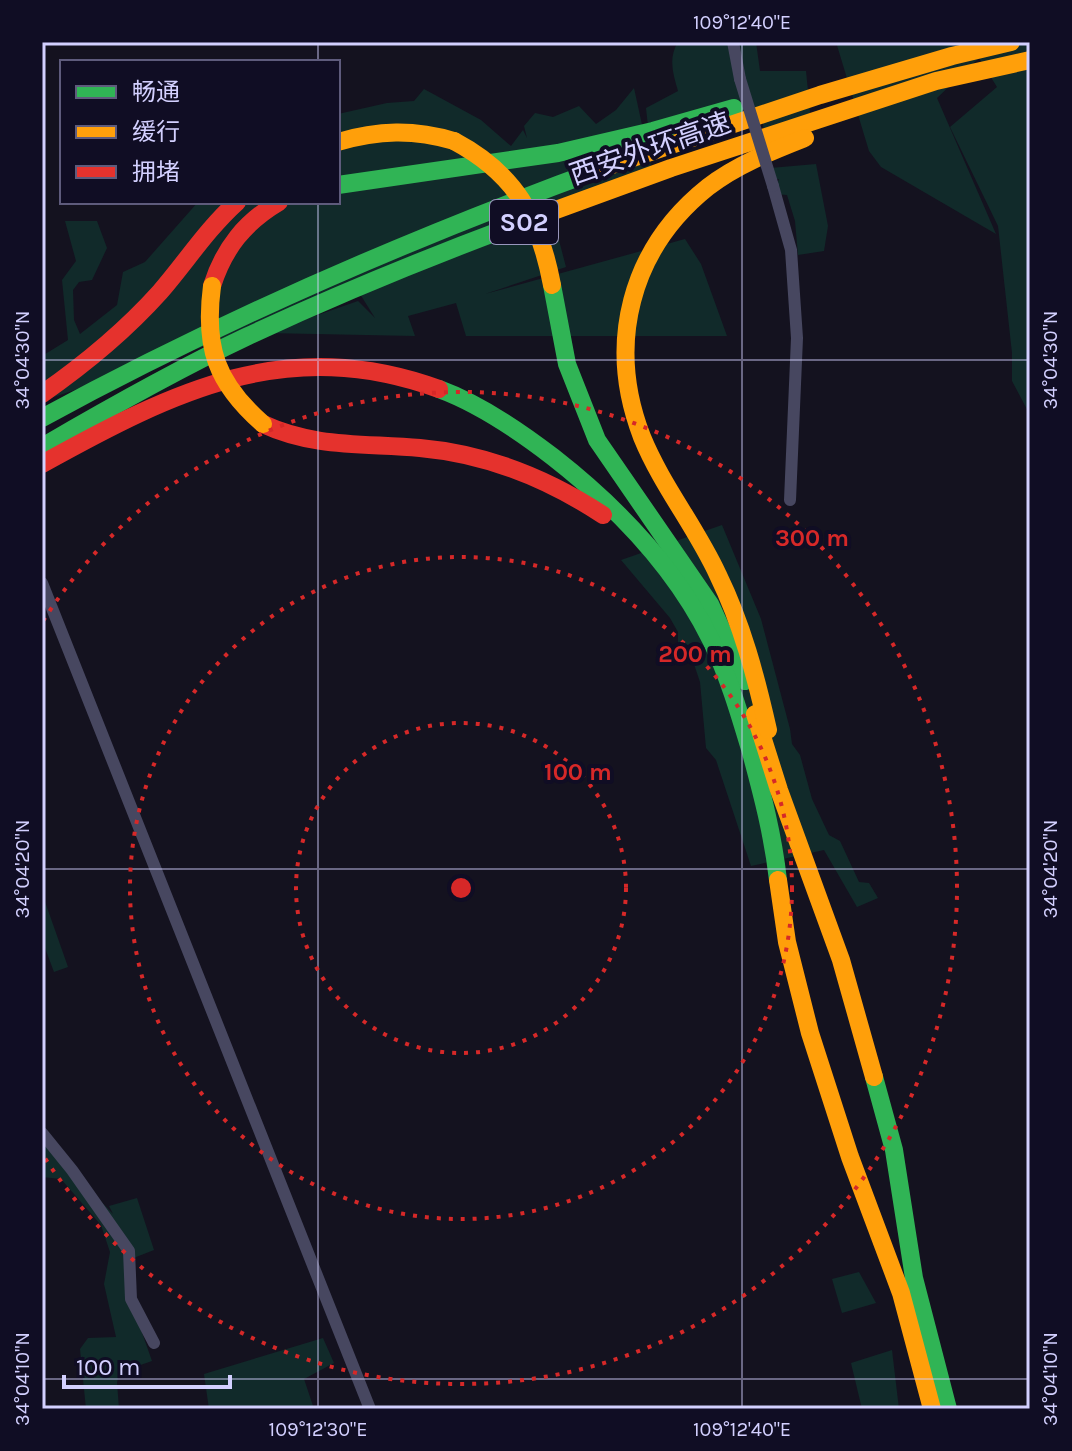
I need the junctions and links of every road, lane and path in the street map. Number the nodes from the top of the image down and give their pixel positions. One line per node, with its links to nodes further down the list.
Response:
1 (733, 42): 12 (street, bridge)
2 (1009, 42): 5 (highway); 9 (highway, 西安外环高速 / S02)
3 (1028, 60): 10 (highway, 西安外环高速 / S02); 15 (highway)
4 (340, 141): 15 (highway, bridge)
5 (340, 185)
6 (235, 204): 8 (highway)
7 (276, 204): 13 (highway, bridge)
8 (42, 394)
9 (42, 418)
10 (42, 447)
11 (42, 464): 13 (highway)
12 (790, 500)
13 (669, 575): 19 (highway)
14 (42, 583): 18 (street)
15 (779, 790): 20 (highway)
16 (42, 1133): 17 (street)
17 (154, 1343)
18 (370, 1409)
19 (932, 1409)
20 (948, 1409)

